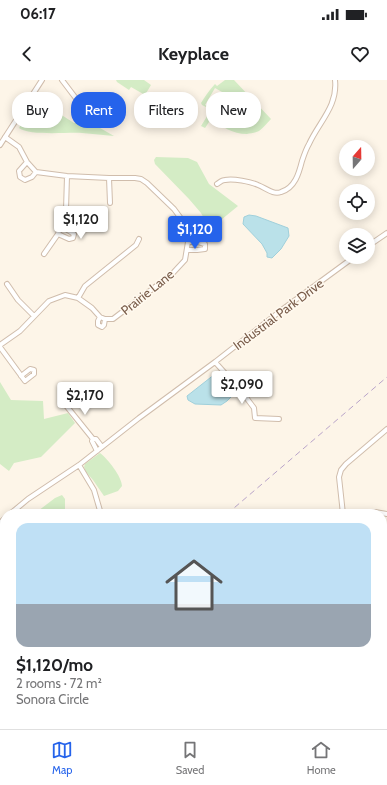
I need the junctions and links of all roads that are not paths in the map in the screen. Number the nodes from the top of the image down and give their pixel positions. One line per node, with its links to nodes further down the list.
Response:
1 (42, 80): 5 (street)
2 (62, 80): 4 (street)
3 (335, 80): 11 (street)
4 (72, 92)
5 (5, 137): 6 (street); 7 (street)
6 (0, 145)
7 (27, 162): 8 (street); 8 (street)
8 (36, 172): 9 (street, Prairie Lane)
9 (67, 176): 10 (street, Prairie Lane); 13 (street)
10 (109, 178): 12 (street); 18 (street, Prairie Lane)
11 (217, 184)
12 (110, 203)
13 (61, 226): 15 (street); 15 (street)
14 (387, 233): 17 (street)
15 (58, 234): 20 (street)
16 (139, 239): 23 (street)
17 (375, 241)
18 (188, 242): 19 (street, Prairie Lane); 19 (street)
19 (187, 250): 26 (street, Prairie Lane)
20 (44, 254)
21 (344, 264): 28 (street, Industrial Park Drive)
22 (7, 284): 24 (street)
23 (78, 298): 24 (street); 25 (street, Prairie Lane)
24 (34, 316): 27 (street)
25 (100, 317): 26 (street, Prairie Lane); 26 (street)
26 (105, 319)
27 (0, 346): 29 (street)
28 (215, 362): 31 (street); 34 (street, Industrial Park Drive)
29 (21, 376)
30 (64, 403): 33 (street)
31 (279, 419)
32 (387, 430): 39 (street)
33 (93, 439): 34 (street); 35 (street)
34 (102, 447): 35 (street, Industrial Park Drive)
35 (97, 451): 36 (street, Industrial Park Drive)
36 (79, 465): 37 (street, Industrial Park Drive); 38 (street)
37 (16, 509)
38 (100, 509)
39 (343, 509)

